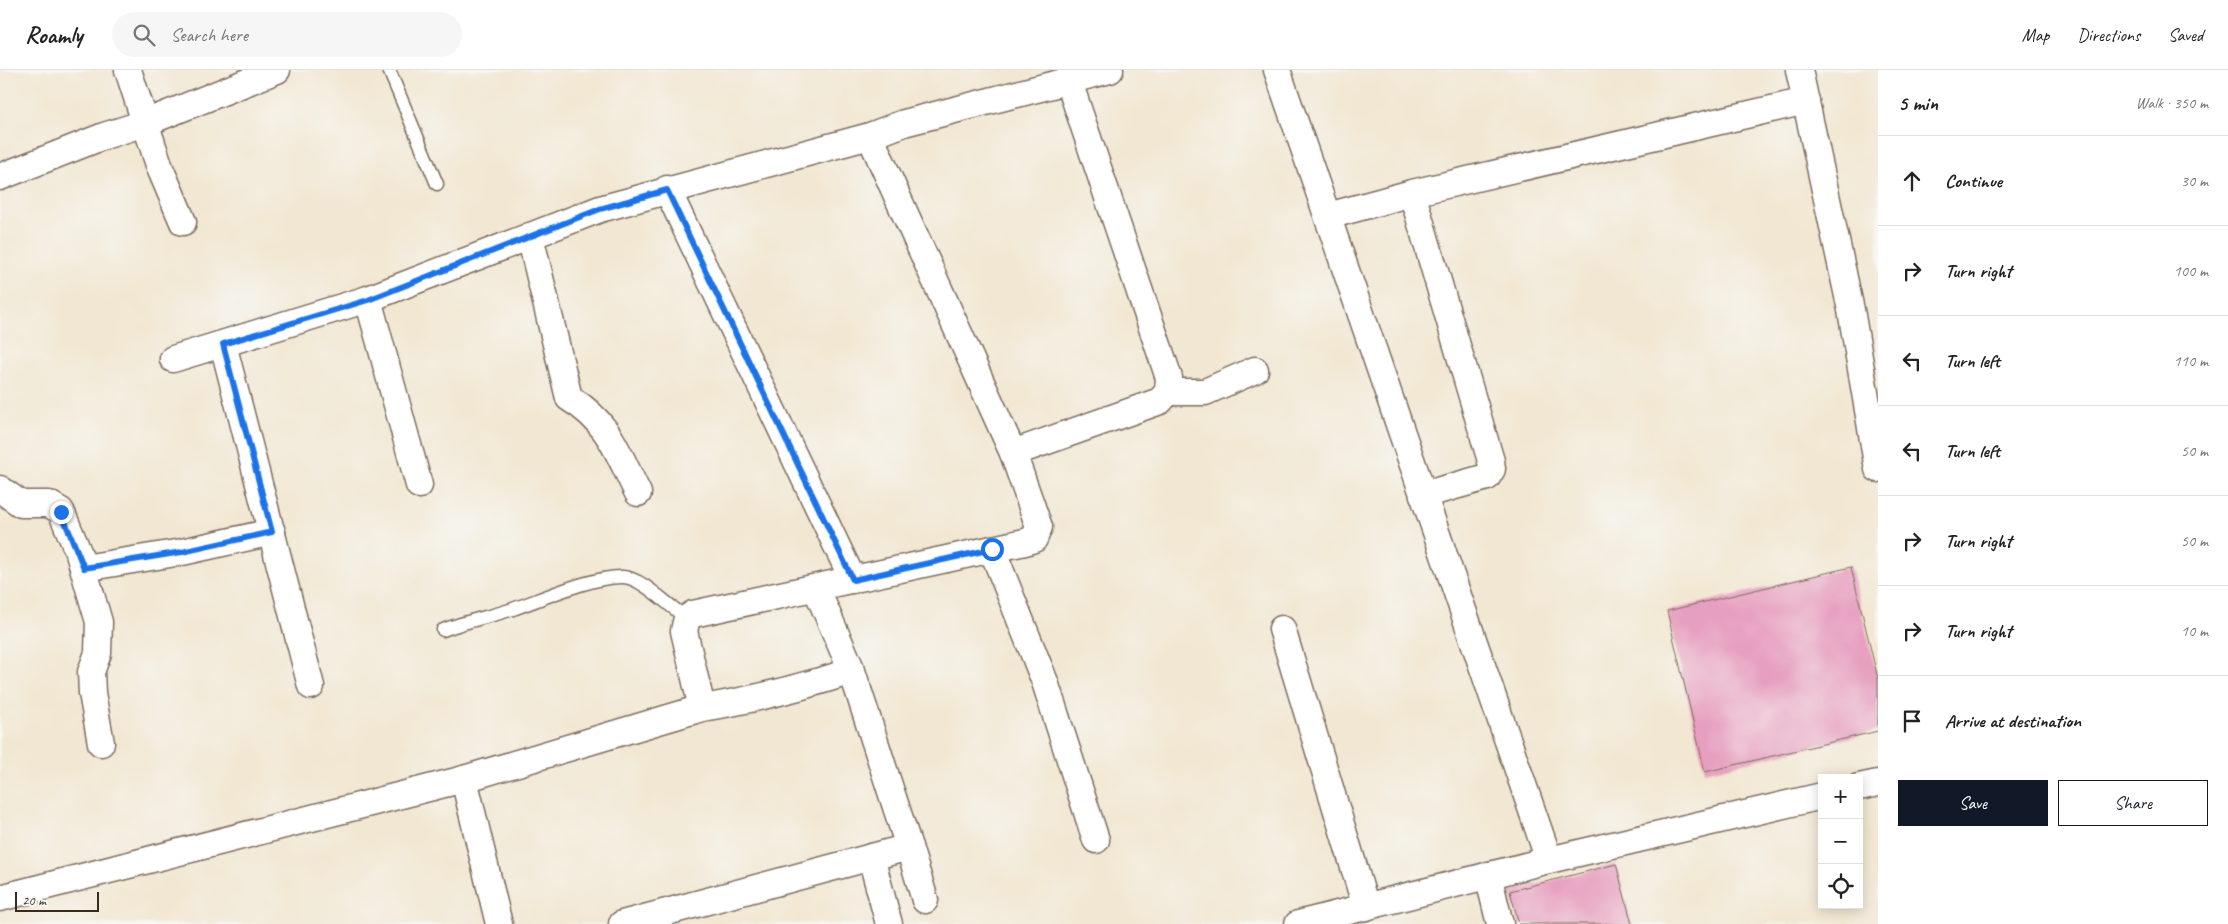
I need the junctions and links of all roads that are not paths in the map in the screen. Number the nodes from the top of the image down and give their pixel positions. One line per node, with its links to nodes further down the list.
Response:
1 (128, 70): 9 (street)
2 (277, 70): 9 (street)
3 (389, 70): 12 (lane)
4 (1110, 70): 7 (street)
5 (1277, 70): 15 (street)
6 (1799, 70): 8 (street)
7 (1069, 82): 10 (street); 23 (street)
8 (1806, 101): 14 (street); 21 (street)
9 (145, 124): 11 (street); 16 (street)
10 (870, 136): 13 (street); 24 (street)
11 (0, 176)
12 (437, 184)
13 (667, 190): 17 (street); 33 (street)
14 (1412, 193): 15 (street); 29 (street)
15 (1328, 216): 29 (street)
16 (183, 222)
17 (530, 236): 18 (street); 28 (street)
18 (368, 300): 19 (street); 26 (street)
19 (223, 344): 20 (street); 30 (street)
20 (174, 359)
21 (1869, 362): 25 (street)
22 (1255, 370): 23 (street)
23 (1168, 392): 24 (street)
24 (1013, 453): 31 (street)
25 (1878, 469)
26 (418, 486)
27 (0, 489): 32 (street)
28 (638, 493)
29 (1423, 495): 49 (street)
30 (272, 532): 32 (street); 39 (street)
31 (992, 549): 33 (street); 46 (street)
32 (84, 568): 41 (street)
33 (853, 580): 34 (street)
34 (816, 588): 35 (street); 38 (street)
35 (686, 618): 37 (lane); 40 (street)
36 (1282, 629): 53 (street)
37 (443, 630)
38 (852, 671): 40 (street); 47 (street)
39 (311, 686)
40 (702, 708): 42 (street)
41 (101, 743)
42 (464, 779): 51 (street); 54 (street)
43 (1878, 783): 44 (street)
44 (1863, 786)
45 (1818, 797): 49 (street)
46 (1096, 840)
47 (909, 847): 48 (street); 52 (street)
48 (871, 857): 55 (street); 56 (street)
49 (1549, 860): 50 (street)
50 (1488, 875): 53 (street); 58 (street)
51 (0, 898)
52 (926, 900)
53 (1366, 907): 57 (street)
54 (499, 924)
55 (622, 924)
56 (889, 924)
57 (1298, 924)
58 (1500, 924)

